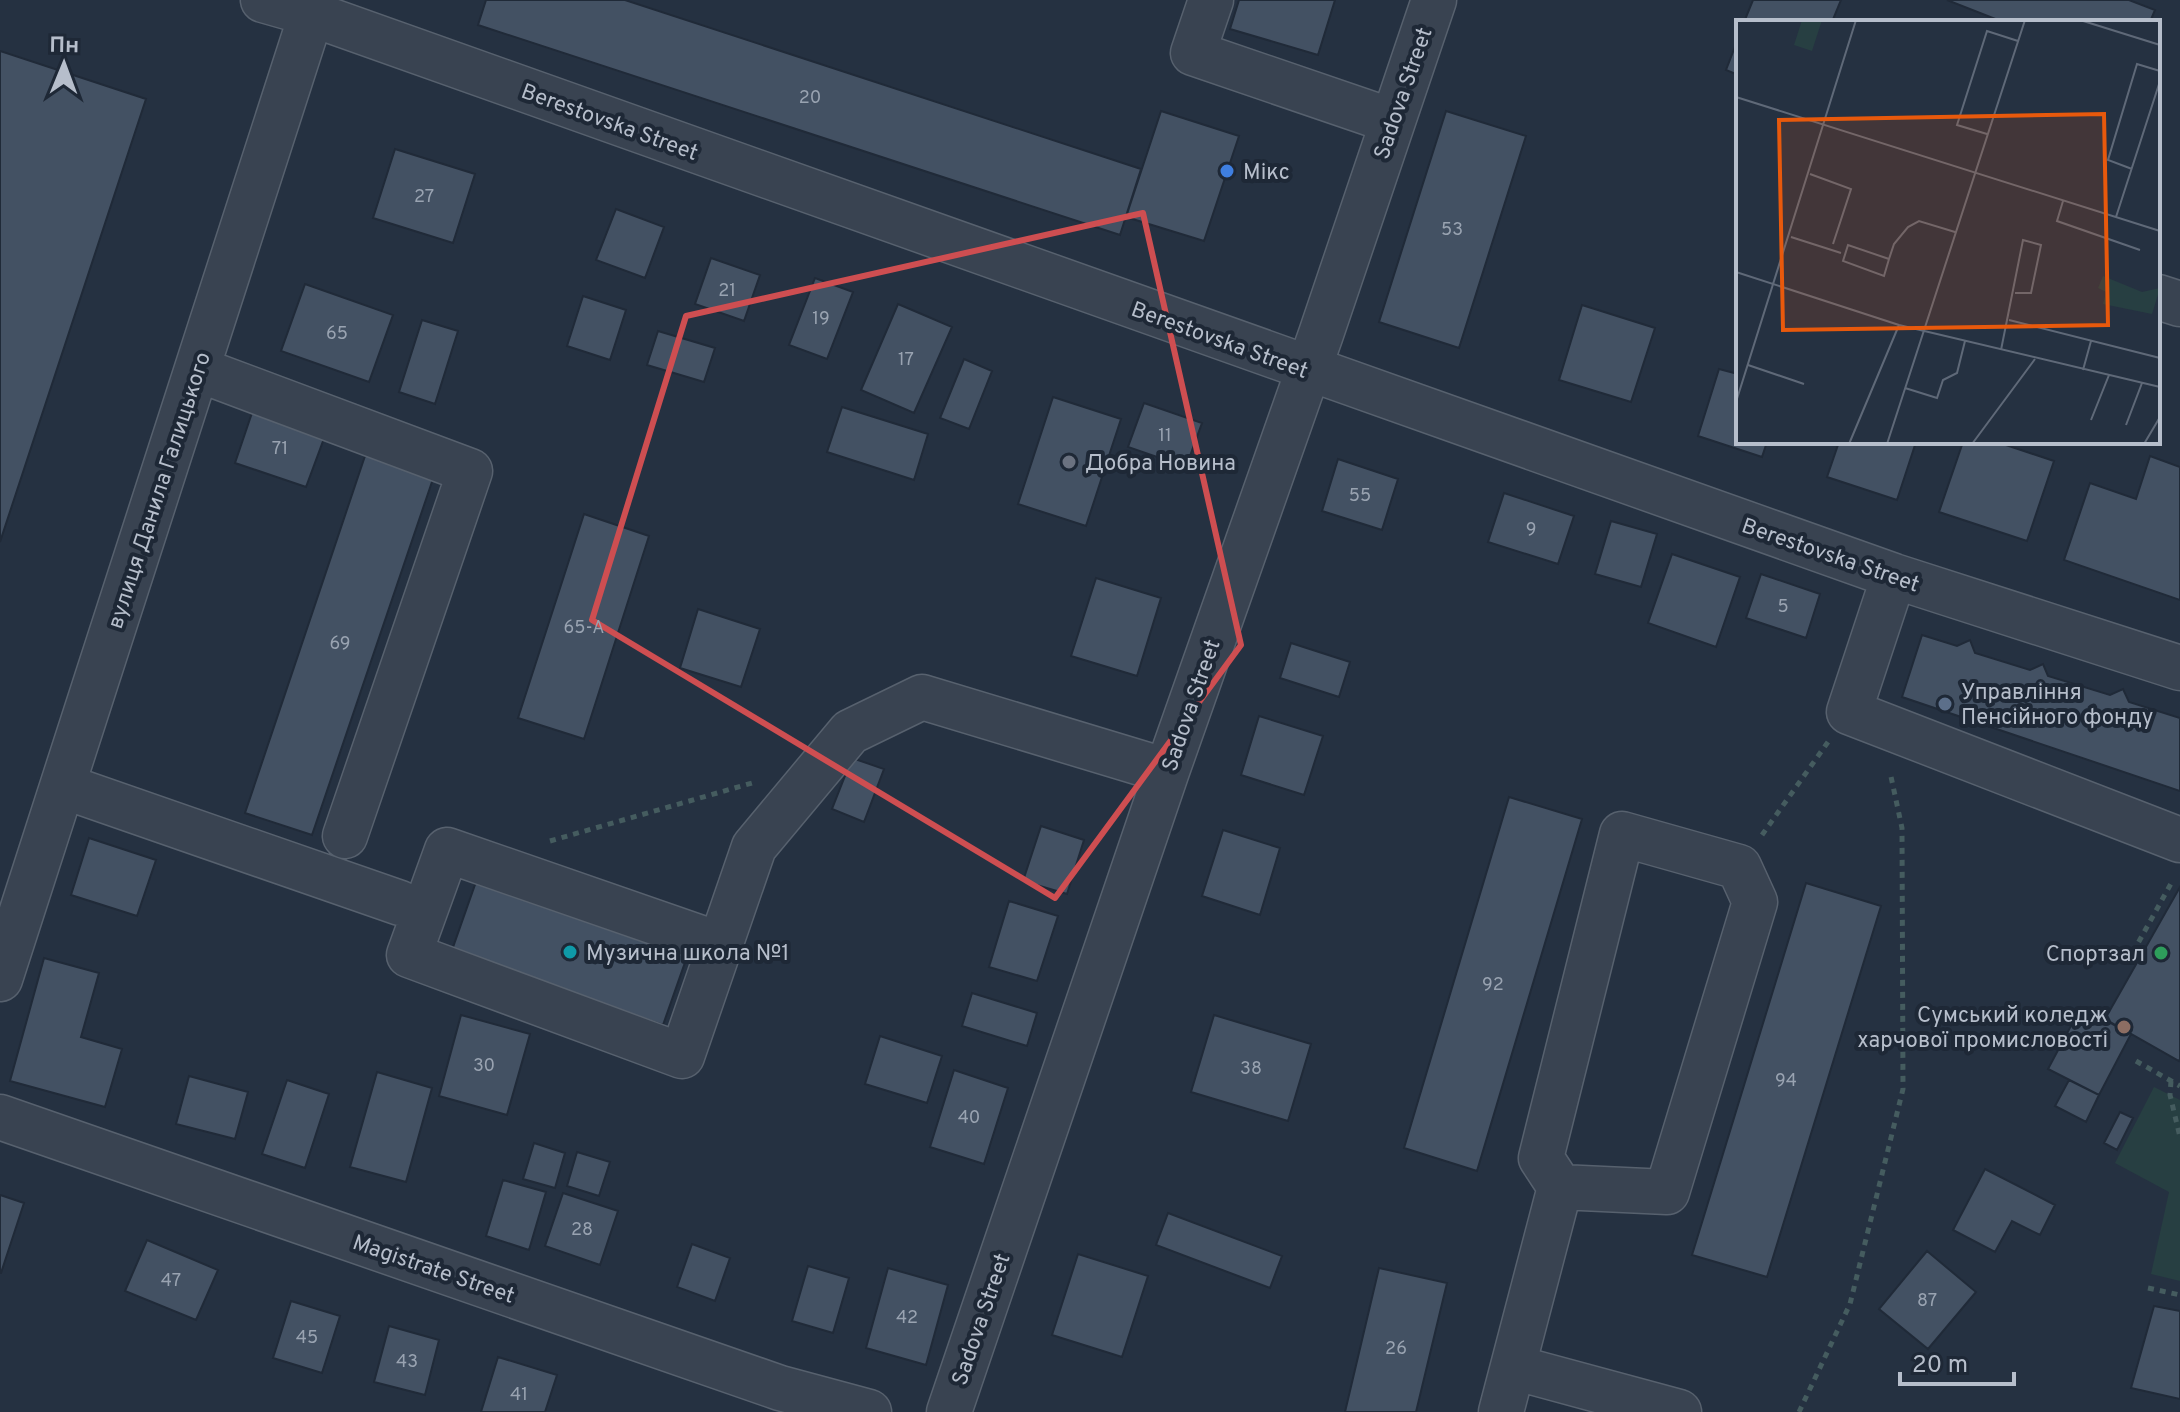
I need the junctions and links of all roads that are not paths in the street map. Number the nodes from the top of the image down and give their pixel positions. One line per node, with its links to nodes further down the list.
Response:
1 (263, 0): 4 (street, Berestovska Street)
2 (1211, 0): 5 (street)
3 (1434, 0): 5 (street, Sadova Street)
4 (314, 7): 8 (street, вулиця Данила Галицького); 9 (street, Berestovska Street)
5 (1392, 121): 9 (street, Sadova Street)
6 (2160, 298): 7 (street)
7 (2180, 304)
8 (197, 369): 13 (street, вулиця Данила Галицького); 14 (street)
9 (1307, 370): 10 (street, Berestovska Street); 12 (street, Sadova Street)
10 (1894, 576): 11 (street, Berestovska Street); 15 (street)
11 (2180, 668)
12 (1167, 771): 17 (street); 24 (street, Sadova Street)
13 (63, 786): 16 (street); 18 (street, вулиця Данила Галицького)
14 (345, 836)
15 (2179, 855)
16 (400, 903)
17 (721, 945): 17 (street)
18 (0, 979)
19 (0, 1117): 22 (street, Magistrate Street)
20 (1560, 1187): 20 (street); 21 (street)
21 (1513, 1367): 25 (street); 26 (street)
22 (775, 1400): 23 (street, Magistrate Street)
23 (869, 1412)
24 (949, 1412)
25 (1501, 1412)
26 (1679, 1412)

